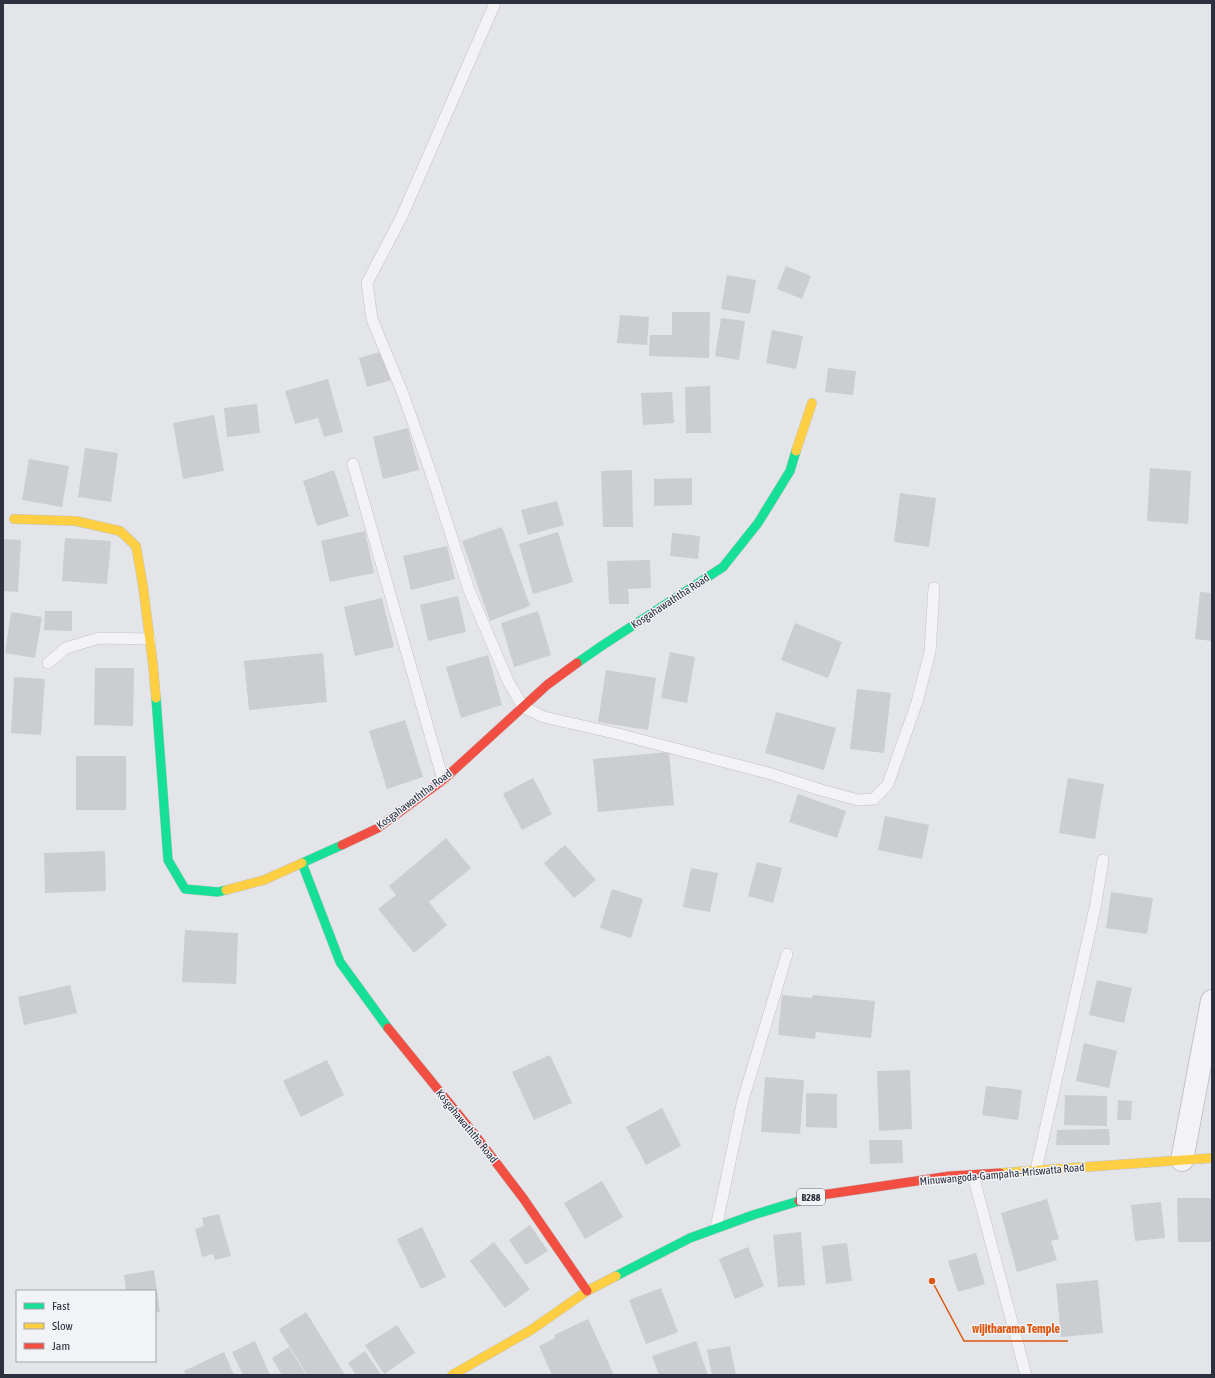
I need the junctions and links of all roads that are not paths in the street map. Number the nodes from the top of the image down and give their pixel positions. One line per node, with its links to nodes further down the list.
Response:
1 (495, 3): 8 (lane)
2 (812, 403): 8 (street, Kosgahawaththa Road)
3 (352, 464): 9 (lane)
4 (14, 519): 6 (street)
5 (934, 588): 8 (lane)
6 (150, 639): 7 (lane); 11 (street)
7 (48, 663)
8 (523, 707): 9 (street, Kosgahawaththa Road)
9 (443, 780): 11 (street, Kosgahawaththa Road)
10 (1103, 860): 16 (lane)
11 (302, 863): 19 (street, Kosgahawaththa Road)
12 (787, 954): 18 (lane)
13 (1212, 1002): 15 (street)
14 (1212, 1158): 15 (street, Minuwangoda-Gampaha-Mriswatta Road / B288)
15 (1182, 1160): 16 (street, Minuwangoda-Gampaha-Mriswatta Road / B288)
16 (1036, 1170): 17 (street, Minuwangoda-Gampaha-Mriswatta Road / B288)
17 (973, 1175): 18 (street, Minuwangoda-Gampaha-Mriswatta Road / B288); 21 (lane)
18 (716, 1228): 19 (street, Minuwangoda-Gampaha-Mriswatta Road / B288)
19 (587, 1291): 20 (street, Minuwangoda-Gampaha-Mriswatta Road / B288)
20 (452, 1375)
21 (1026, 1375)

